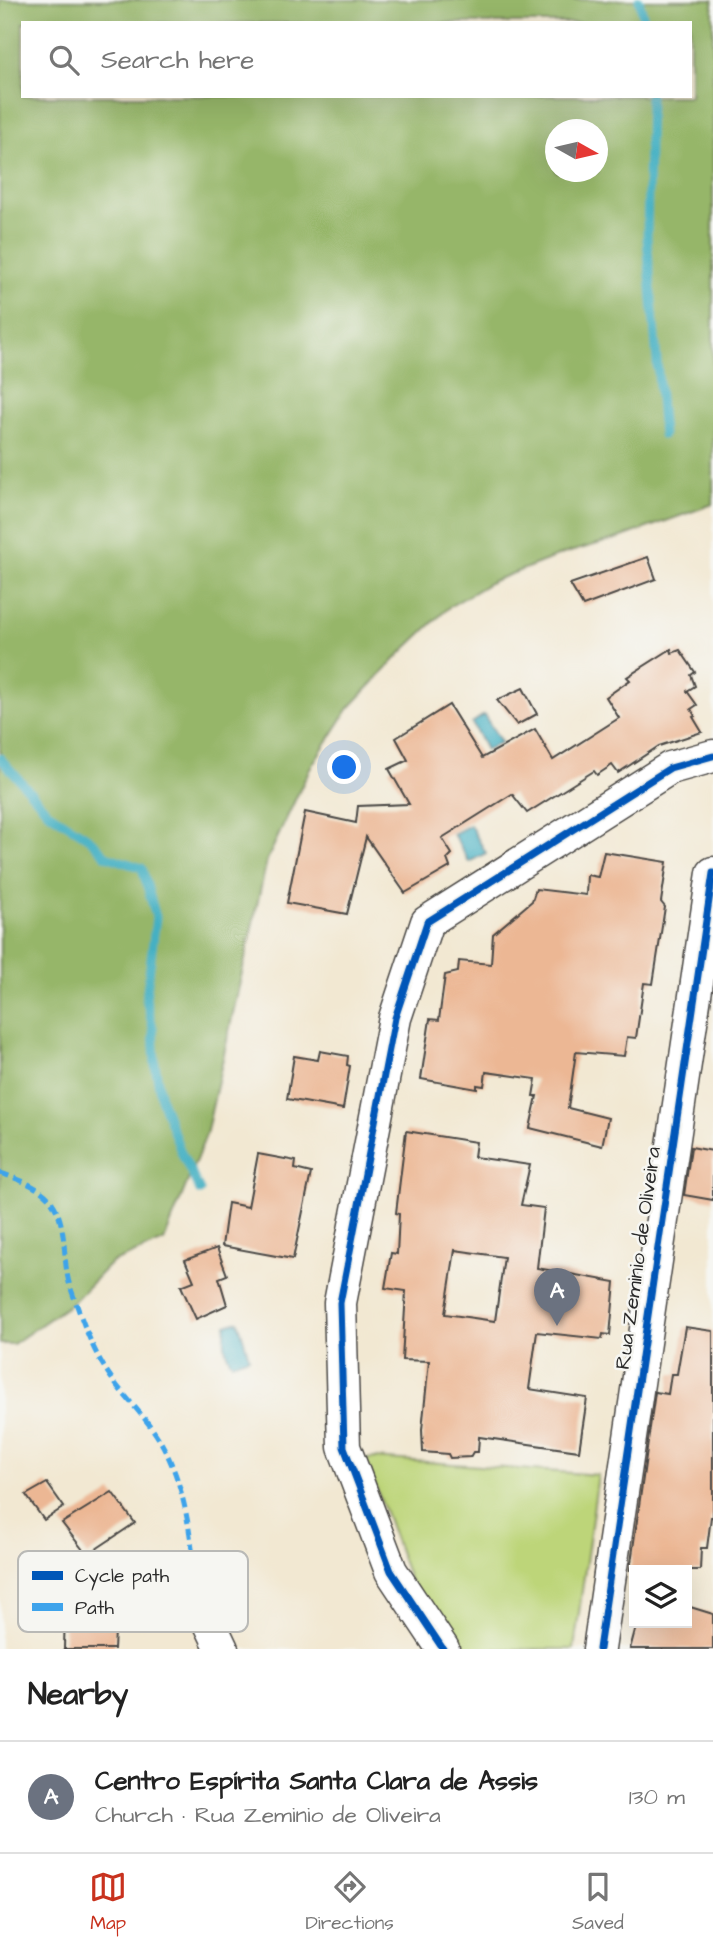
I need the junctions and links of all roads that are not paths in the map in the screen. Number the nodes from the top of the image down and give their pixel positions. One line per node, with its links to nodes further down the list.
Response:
1 (713, 756): 5 (street)
2 (713, 873): 6 (street, Rua Zeminio de Oliveira)
3 (214, 1632): 4 (street)
4 (222, 1649)
5 (443, 1649)
6 (599, 1649)

